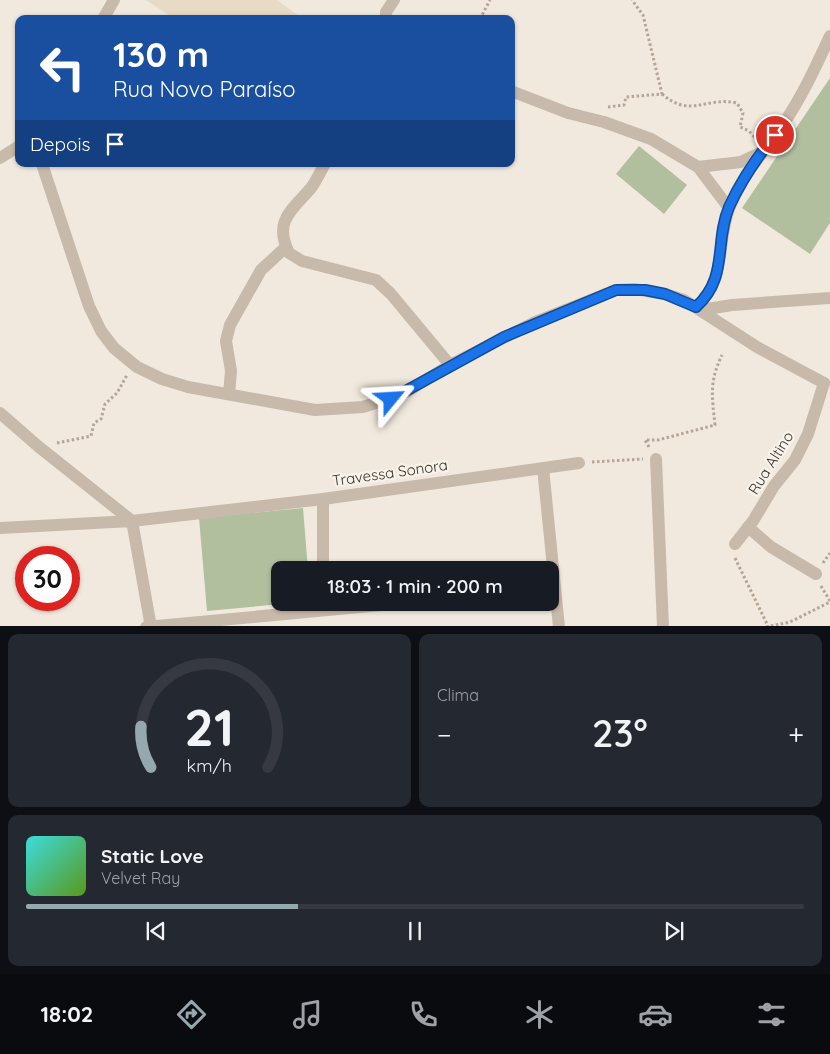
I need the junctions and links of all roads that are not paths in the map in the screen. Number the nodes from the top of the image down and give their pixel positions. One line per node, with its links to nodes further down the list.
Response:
1 (114, 0): 3 (street)
2 (394, 0): 4 (street)
3 (105, 15)
4 (386, 15)
5 (830, 36): 7 (street)
6 (515, 92): 12 (street)
7 (764, 148): 12 (street); 13 (street)
8 (15, 149): 9 (street)
9 (0, 158)
10 (43, 167): 19 (street)
11 (323, 167): 14 (street)
12 (698, 167): 13 (street)
13 (729, 208): 16 (street)
14 (286, 247): 17 (street); 19 (street)
15 (830, 298): 16 (street)
16 (699, 309): 17 (street); 18 (street)
17 (450, 365): 19 (street)
18 (827, 381): 26 (street, Rua Altino)
19 (229, 394)
20 (0, 413): 25 (street)
21 (656, 458): 37 (street)
22 (579, 463): 23 (street, Travessa Sonora)
23 (543, 468): 24 (street, Travessa Sonora); 30 (street)
24 (323, 499): 25 (street, Travessa Sonora); 29 (street)
25 (132, 521): 27 (street, Travessa Sonora); 35 (street)
26 (748, 527): 28 (street, Rua Altino); 31 (street)
27 (0, 528)
28 (735, 544)
29 (323, 561)
30 (551, 561)
31 (816, 574)
32 (280, 611): 35 (street)
33 (556, 611): 36 (street)
34 (146, 626): 35 (street)
35 (151, 626)
36 (559, 626)
37 (663, 626)

